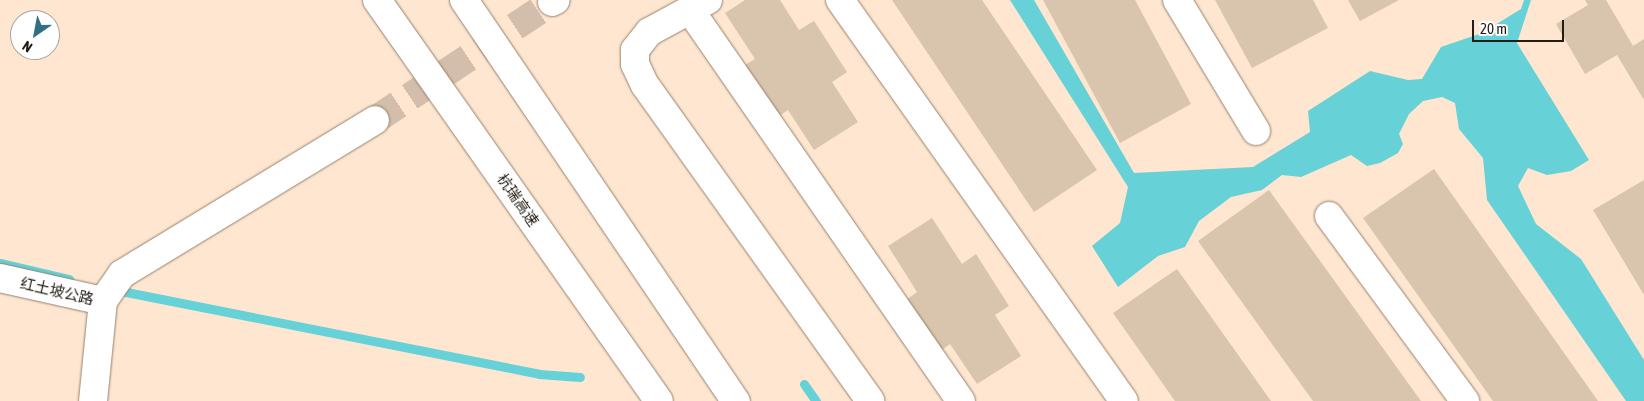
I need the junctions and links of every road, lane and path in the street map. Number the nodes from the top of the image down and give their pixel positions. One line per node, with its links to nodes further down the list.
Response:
1 (377, 0): 13 (main road, 杭瑞高速)
2 (464, 0): 14 (main road)
3 (840, 0): 11 (main road)
4 (1177, 0): 7 (main road)
5 (699, 5): 15 (main road); 16 (main road)
6 (376, 120): 10 (main road)
7 (1256, 131)
8 (1329, 216): 17 (main road)
9 (0, 278): 10 (main road, 红土坡公路)
10 (104, 301): 12 (main road, 红土坡公路)
11 (1122, 400)
12 (93, 401)
13 (659, 401)
14 (736, 401)
15 (870, 401)
16 (961, 401)
17 (1465, 401)

